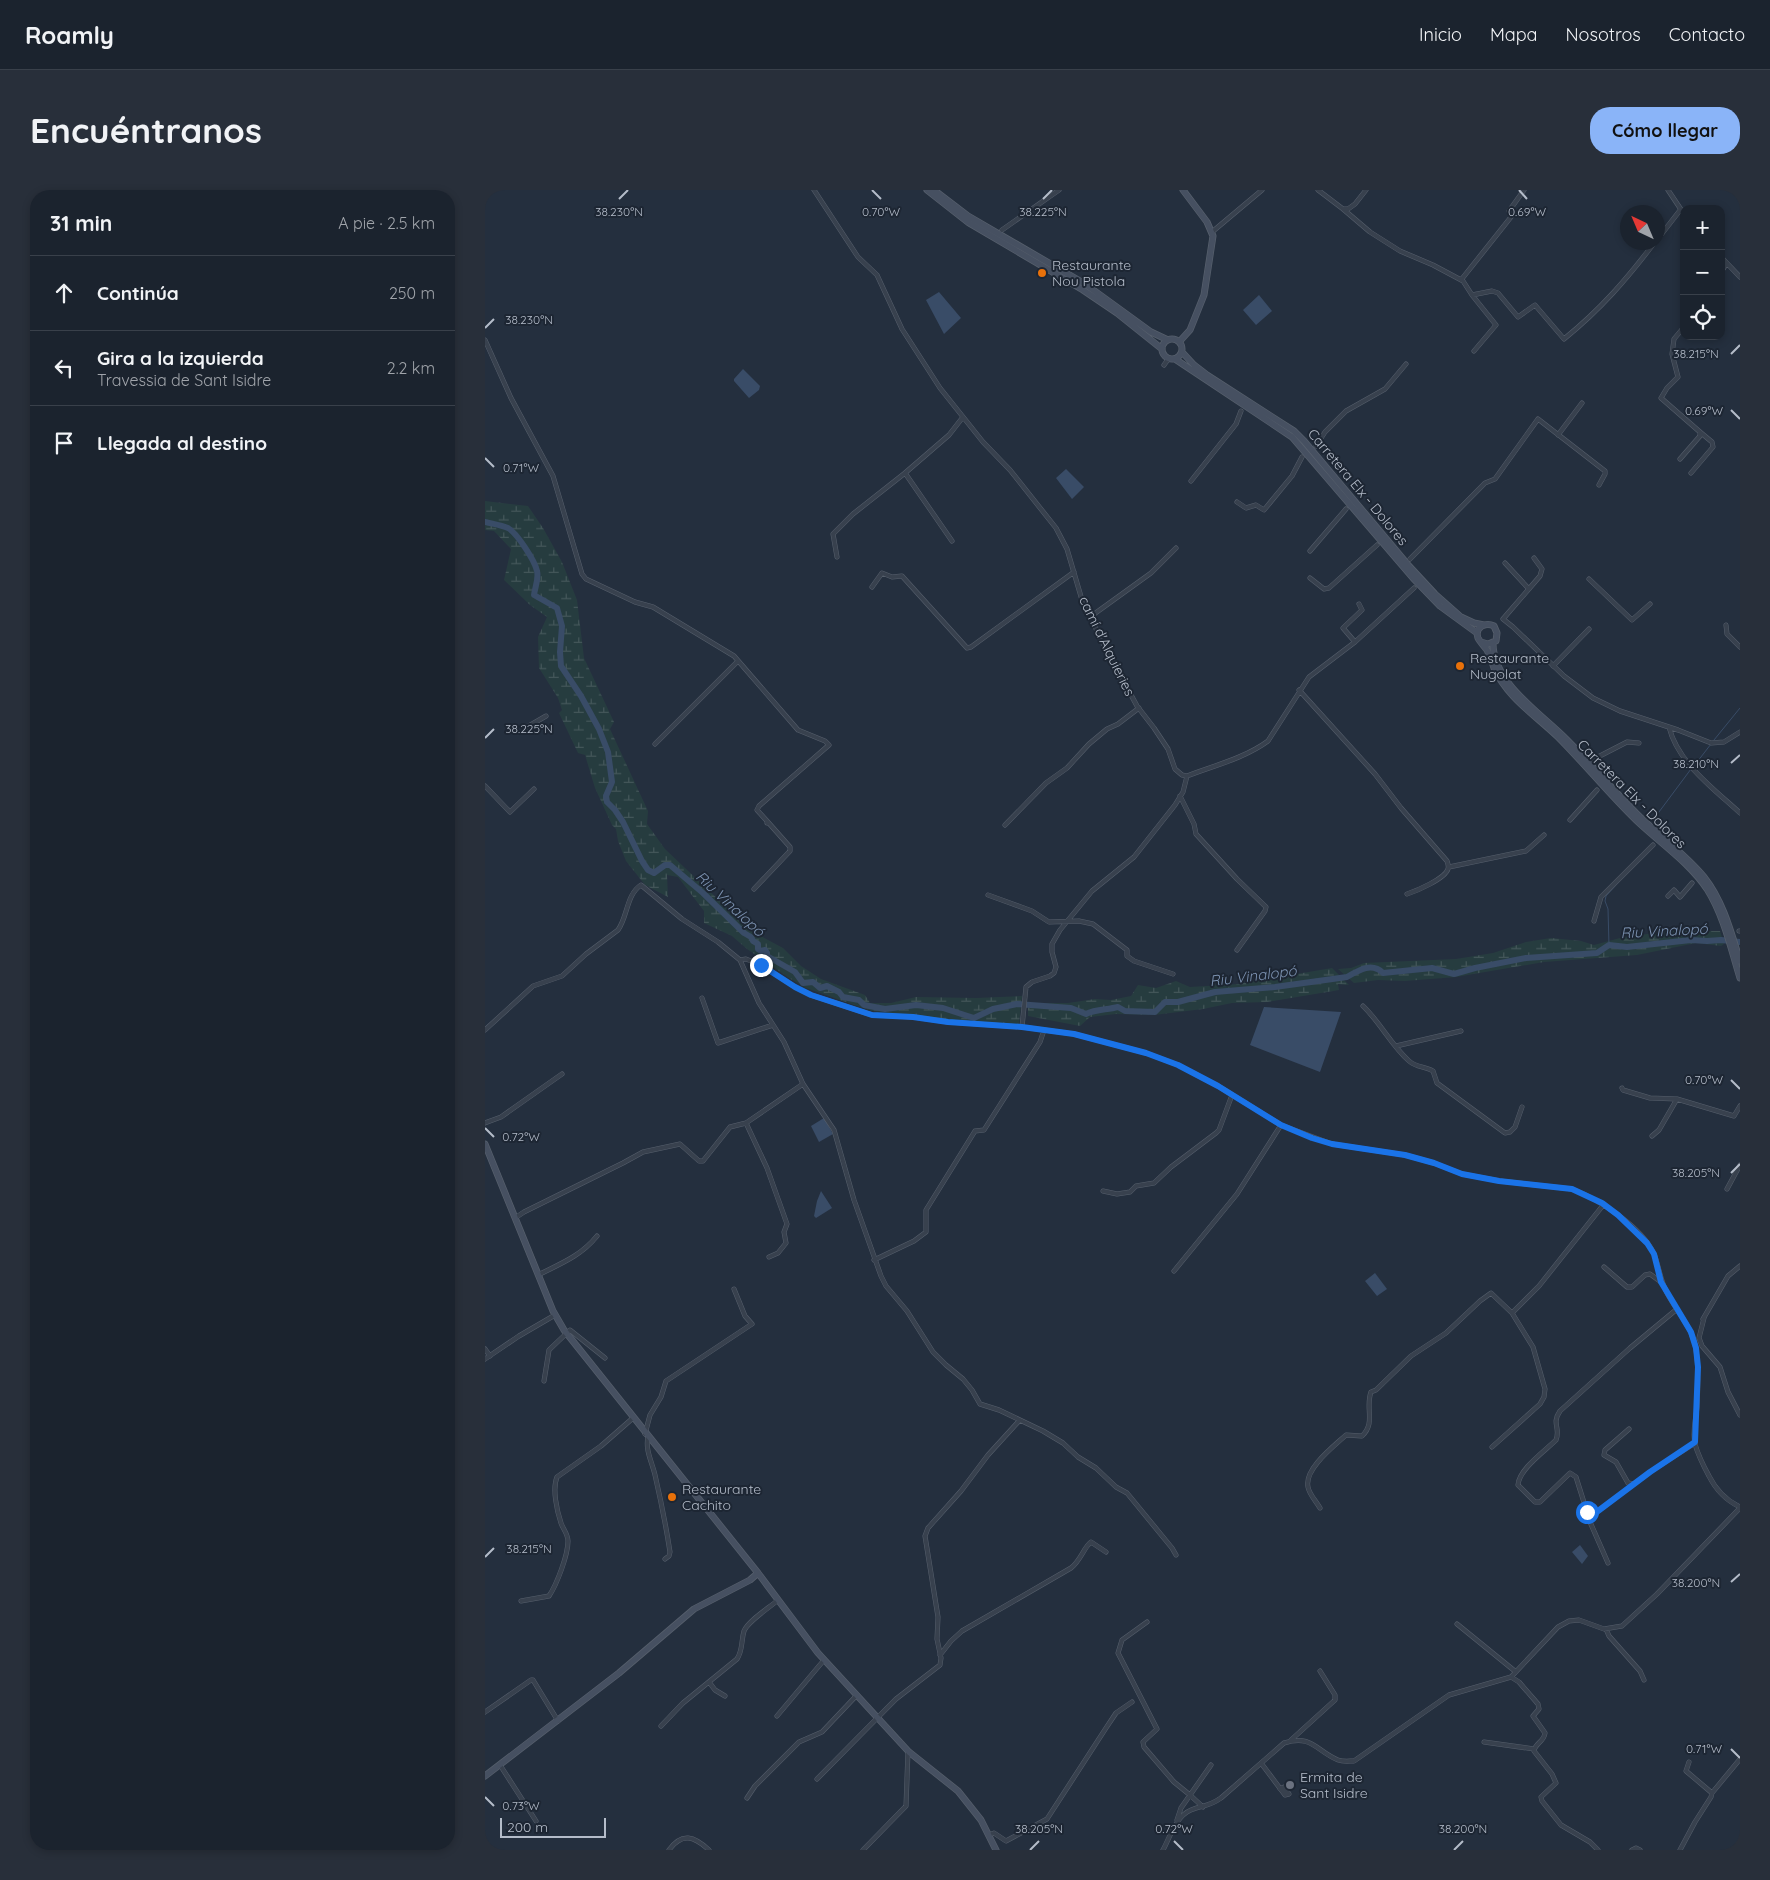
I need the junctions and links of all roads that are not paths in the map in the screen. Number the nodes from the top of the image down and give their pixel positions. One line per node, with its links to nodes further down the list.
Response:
1 (814, 190): 35 (street, camí d'Alquieries)
2 (927, 190): 27 (main road)
3 (934, 190): 25 (main road)
4 (1059, 190): 14 (street)
5 (1183, 190): 16 (main road)
6 (1263, 190): 16 (street)
7 (1318, 190): 11 (street)
8 (1366, 190): 11 (street)
9 (1524, 190): 21 (street)
10 (1668, 190): 12 (street)
11 (1343, 209): 21 (street)
12 (1680, 209)
13 (1680, 214): 15 (street)
14 (1002, 230)
15 (1665, 231)
16 (1212, 232): 26 (main road)
17 (1649, 250): 22 (street)
18 (1727, 263): 19 (street); 20 (street)
19 (1725, 266)
20 (1740, 277)
21 (1461, 280): 22 (street)
22 (1472, 295): 28 (street)
23 (1680, 331): 36 (street)
24 (485, 340): 72 (street)
25 (1168, 340): 26 (main road); 27 (main road)
26 (1179, 341): 29 (main road)
27 (1162, 349): 30 (main road)
28 (1474, 351)
29 (1182, 352): 30 (main road); 64 (main road, Carretera Elx - Dolores)
30 (1172, 358): 32 (street); 67 (main road, Carretera Elx - Dolores)
31 (1406, 364): 38 (street)
32 (1164, 365)
33 (1582, 402): 37 (street)
34 (1241, 411): 43 (street)
35 (963, 417): 41 (street); 55 (street, camí d'Alquieries)
36 (1700, 432): 40 (street); 42 (street)
37 (1558, 435): 44 (street); 53 (street)
38 (1316, 446)
39 (1302, 457): 45 (street)
40 (1680, 459)
41 (905, 473): 47 (street); 51 (street)
42 (1691, 473)
43 (1191, 480)
44 (1599, 485)
45 (1237, 502)
46 (1346, 509): 50 (street)
47 (952, 541)
48 (1377, 545): 56 (street)
49 (1176, 548): 63 (street)
50 (1310, 551)
51 (837, 557)
52 (1534, 558): 60 (street)
53 (1410, 559)
54 (1505, 562): 60 (street)
55 (1074, 572): 58 (street); 63 (street, camí d'Alquieries)
56 (1310, 578)
57 (1589, 579): 62 (street)
58 (872, 587)
59 (1414, 588): 68 (street)
60 (1529, 589): 73 (street)
61 (1359, 604): 68 (street)
62 (1650, 604)
63 (1090, 617): 75 (street, camí d'Alquieries)
64 (1484, 624): 67 (main road); 70 (main road)
65 (1726, 626): 71 (street)
66 (1589, 629): 73 (street)
67 (1477, 633): 69 (main road)
68 (1355, 642): 74 (street)
69 (1481, 642): 70 (main road); 101 (main road, Carretera Elx - Dolores)
70 (1493, 642): 101 (main road, Carretera Elx - Dolores)
71 (1740, 647)
72 (738, 661): 81 (street); 95 (street)
73 (1553, 666): 78 (street)
74 (1299, 690): 83 (street); 93 (street)
75 (1139, 708): 83 (street, camí d'Alquieries); 90 (street)
76 (546, 716): 77 (street)
77 (527, 727)
78 (1669, 727): 79 (street); 88 (street)
79 (1740, 732)
80 (1639, 743): 82 (street)
81 (655, 744)
82 (1592, 760)
83 (1187, 776): 87 (street)
84 (485, 786): 85 (street)
85 (534, 789)
86 (1597, 790): 89 (street)
87 (1180, 796): 100 (street); 102 (street)
88 (1740, 812)
89 (1570, 820)
90 (1005, 825)
91 (1544, 835): 93 (street)
92 (1653, 845): 99 (street)
93 (1449, 867): 96 (street)
94 (1692, 883): 98 (street)
95 (754, 889)
96 (1407, 894)
97 (988, 895): 100 (street)
98 (1668, 896)
99 (1594, 921)
100 (1067, 922): 105 (street); 110 (street)
101 (1726, 926): 103 (main road, Carretera Elx - Dolores)
102 (1237, 950)
103 (1737, 957): 106 (main road, Carretera Elx - Dolores)
104 (740, 960): 109 (street); 110 (street); 111 (street)
105 (1173, 974)
106 (1740, 978)
107 (702, 998): 109 (street)
108 (1363, 1006): 114 (street)
109 (773, 1025): 116 (street)
110 (1022, 1027): 112 (street)
111 (485, 1030)
112 (1044, 1030): 118 (street); 136 (street)
113 (1461, 1031): 114 (street)
114 (1396, 1046): 121 (street)
115 (562, 1074): 122 (street)
116 (803, 1084): 123 (street); 136 (street)
117 (1622, 1088): 119 (street)
118 (1232, 1095): 124 (street); 131 (street)
119 (1677, 1099): 120 (street); 125 (street)
120 (1740, 1106)
121 (1522, 1107)
122 (485, 1123)
123 (746, 1123): 133 (street); 135 (street)
124 (1281, 1125): 132 (street); 139 (street)
125 (1652, 1136)
126 (485, 1144): 127 (main road)
127 (491, 1159): 128 (street); 133 (main road)
128 (485, 1162)
129 (1740, 1165): 130 (street)
130 (1727, 1189)
131 (1103, 1191)
132 (1603, 1204): 141 (street); 144 (street)
133 (515, 1218): 140 (main road)
134 (597, 1236): 140 (street)
135 (769, 1257)
136 (874, 1260): 156 (street)
137 (1740, 1266): 146 (street)
138 (1604, 1267): 141 (street)
139 (1174, 1271)
140 (538, 1274): 145 (main road)
141 (1661, 1282): 143 (street)
142 (734, 1289): 158 (street)
143 (1677, 1309): 148 (street); 164 (street)
144 (1512, 1313): 160 (street); 162 (street)
145 (555, 1315): 147 (main road); 150 (street)
146 (1704, 1318): 148 (street); 154 (street)
147 (566, 1333): 151 (street); 153 (street); 155 (main road)
148 (1692, 1335): 159 (street)
149 (485, 1349): 150 (street)
150 (491, 1356): 152 (street)
151 (605, 1358)
152 (485, 1359)
153 (544, 1381)
154 (1740, 1415)
155 (633, 1418): 158 (main road); 170 (street)
156 (1019, 1421): 166 (street); 177 (street)
157 (1629, 1430): 161 (street)
158 (647, 1435): 167 (street); 169 (main road)
159 (1695, 1442): 161 (street); 163 (street)
160 (1493, 1447)
161 (1634, 1484): 164 (street)
162 (1320, 1508)
163 (1740, 1508): 174 (street)
164 (1590, 1517): 168 (street)
165 (1106, 1552): 177 (street)
166 (1176, 1555)
167 (665, 1559)
168 (1608, 1564)
169 (758, 1573): 171 (main road); 190 (main road)
170 (521, 1600)
171 (777, 1600): 178 (main road); 183 (street)
172 (1147, 1622): 205 (street)
173 (1457, 1624): 180 (street)
174 (1615, 1628): 175 (street); 176 (street)
175 (1606, 1629): 176 (street); 180 (street)
176 (1609, 1635): 182 (street)
177 (940, 1655): 189 (street)
178 (824, 1660): 184 (main road); 188 (street)
179 (1320, 1671): 192 (street)
180 (1516, 1672): 181 (street)
181 (1511, 1677): 192 (street); 194 (street)
182 (1644, 1680)
183 (709, 1682): 185 (street); 191 (street)
184 (857, 1695): 189 (main road); 206 (street)
185 (725, 1696)
186 (1132, 1702): 210 (street)
187 (485, 1712): 190 (street)
188 (777, 1716)
189 (879, 1718): 195 (main road); 202 (street)
190 (558, 1721): 199 (main road)
191 (661, 1726)
192 (1288, 1742): 198 (street)
193 (1484, 1742): 194 (street)
194 (1534, 1750): 216 (street)
195 (908, 1751): 210 (main road); 213 (street)
196 (1740, 1759): 204 (street)
197 (1689, 1762): 204 (street)
198 (1261, 1763): 203 (street); 207 (street)
199 (500, 1765): 201 (main road); 208 (street)
200 (1211, 1765): 205 (street)
201 (485, 1776)
202 (817, 1779)
203 (1281, 1790)
204 (1712, 1794): 219 (street)
205 (1190, 1795): 207 (street); 209 (street)
206 (747, 1798)
207 (1203, 1807): 209 (street)
208 (536, 1821)
209 (1176, 1825): 215 (street)
210 (989, 1835): 214 (main road)
211 (669, 1850): 212 (street)
212 (709, 1850)
213 (863, 1850)
214 (996, 1850)
215 (1163, 1850)
216 (1598, 1850)
217 (1632, 1850): 218 (street)
218 (1640, 1850)
219 (1680, 1850)

